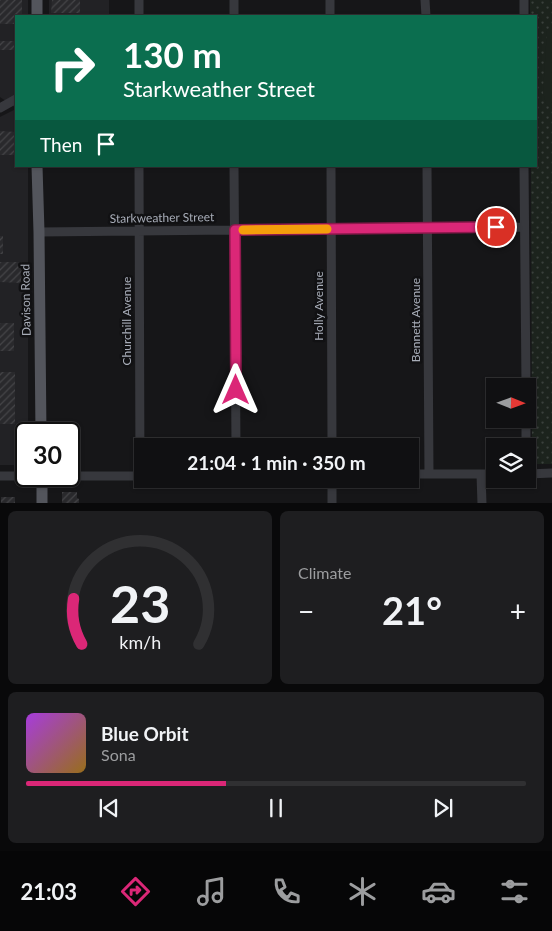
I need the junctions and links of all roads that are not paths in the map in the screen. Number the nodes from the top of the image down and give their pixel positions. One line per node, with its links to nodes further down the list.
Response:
1 (37, 0): 7 (main road)
2 (138, 0): 8 (street)
3 (234, 0): 9 (street)
4 (330, 0): 10 (street)
5 (425, 0): 11 (street)
6 (524, 0): 12 (street)
7 (37, 15)
8 (138, 15)
9 (234, 15)
10 (330, 15)
11 (426, 15)
12 (524, 15)
13 (15, 100): 14 (street)
14 (0, 108)
15 (37, 167): 26 (main road, Davison Road)
16 (139, 167): 25 (street, Churchill Avenue)
17 (234, 167): 24 (street)
18 (331, 167): 23 (street, Holly Avenue)
19 (427, 167): 22 (street, Bennett Avenue)
20 (524, 167): 21 (street)
21 (524, 227): 22 (street, Starkweather Street); 27 (street)
22 (428, 228): 23 (street, Starkweather Street); 34 (street, Bennett Avenue)
23 (331, 229): 24 (street, Starkweather Street); 31 (street, Holly Avenue)
24 (235, 230): 25 (street, Starkweather Street); 30 (street)
25 (139, 231): 26 (street, Starkweather Street); 29 (street, Churchill Avenue)
26 (39, 232): 28 (main road, Davison Road)
27 (526, 378)
28 (41, 422)
29 (141, 438)
30 (236, 438)
31 (332, 438)
32 (552, 473): 37 (street)
33 (419, 474): 34 (street)
34 (429, 474): 35 (street)
35 (481, 474): 36 (street); 46 (street)
36 (486, 474)
37 (536, 474)
38 (0, 476): 39 (street)
39 (15, 476)
40 (80, 476): 41 (street)
41 (134, 476)
42 (42, 487): 44 (main road)
43 (332, 488): 45 (street)
44 (42, 503)
45 (332, 503)
46 (482, 503)

